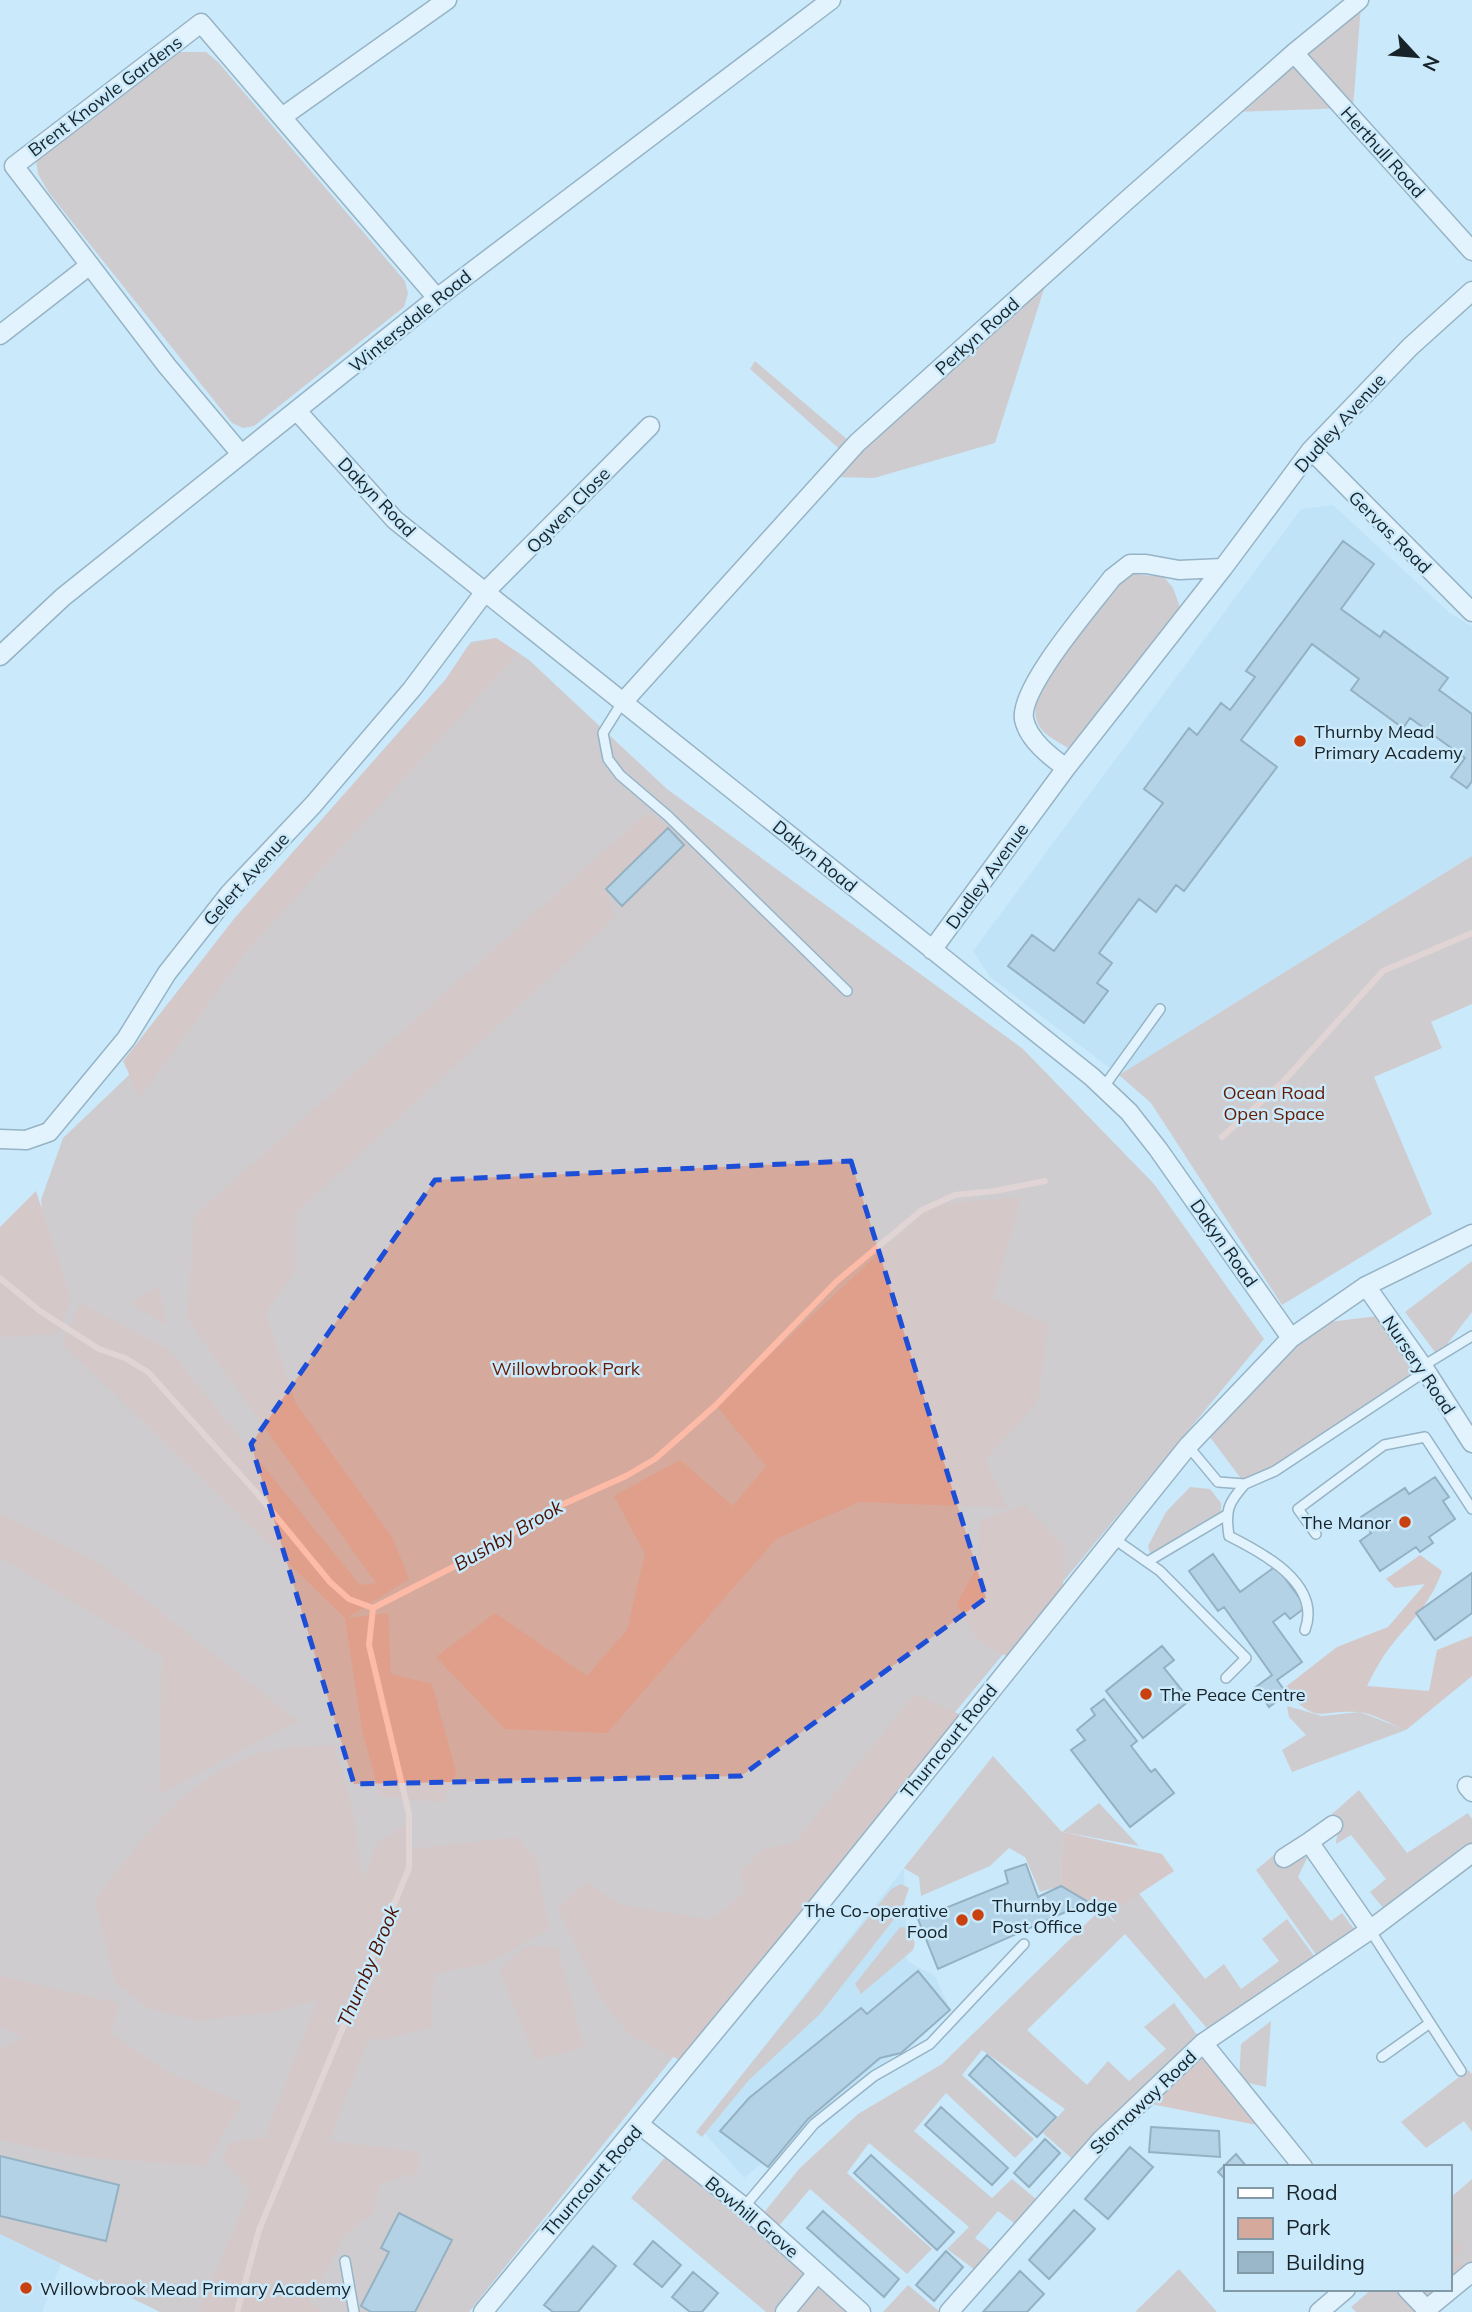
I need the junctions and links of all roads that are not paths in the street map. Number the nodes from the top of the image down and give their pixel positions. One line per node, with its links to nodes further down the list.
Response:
1 (447, 0): 5 (street)
2 (831, 0): 9 (street, Wintersdale Road)
3 (1359, 0): 4 (street, Perkyn Road)
4 (1294, 53): 6 (street, Herthull Road); 19 (street, Perkyn Road)
5 (282, 117): 7 (street, Brent Knowle Gardens); 9 (street, Brent Knowle Gardens)
6 (1472, 251)
7 (90, 265): 10 (street); 14 (street, Brent Knowle Gardens)
8 (1472, 290): 13 (street, Dudley Avenue)
9 (437, 298): 11 (street, Wintersdale Road)
10 (0, 335)
11 (297, 411): 14 (street, Wintersdale Road); 16 (street, Dakyn Road)
12 (650, 426): 16 (street, Ogwen Close)
13 (1311, 450): 15 (street, Dudley Avenue); 17 (street, Gervas Road)
14 (241, 454): 18 (street, Wintersdale Road)
15 (1223, 568): 20 (street, Dudley Avenue); 20 (street)
16 (484, 593): 19 (street, Dakyn Road); 25 (street, Gelert Avenue)
17 (1472, 612)
18 (0, 656)
19 (624, 701): 21 (street, Dakyn Road); 22 (lane)
20 (1066, 768): 21 (street, Dudley Avenue)
21 (932, 950): 24 (street, Dakyn Road)
22 (847, 991)
23 (1160, 1009): 24 (lane)
24 (1103, 1088): 29 (street, Dakyn Road)
25 (0, 1139)
26 (1472, 1234): 27 (street, Thurncourt Road)
27 (1366, 1286): 29 (street, Thurncourt Road); 30 (street, Nursery Road)
28 (1472, 1335): 30 (lane)
29 (1292, 1338): 32 (street, Thurncourt Road)
30 (1424, 1369): 31 (street, Nursery Road); 33 (lane)
31 (1472, 1443)
32 (1188, 1446): 33 (lane); 37 (street, Thurncourt Road)
33 (1245, 1483): 35 (lane)
34 (1472, 1509): 36 (lane)
35 (1228, 1514): 38 (lane); 39 (lane)
36 (1317, 1534)
37 (1113, 1538): 38 (lane); 51 (street, Thurncourt Road)
38 (1147, 1562): 40 (lane)
39 (1306, 1630)
40 (1226, 1678)
41 (1333, 1825): 42 (street)
42 (1309, 1842): 44 (street); 45 (street)
43 (1472, 1853): 45 (street, Stornaway Road)
44 (1284, 1858)
45 (1370, 1930): 47 (lane); 48 (street, Stornaway Road)
46 (1024, 1944): 53 (lane)
47 (1430, 2023): 49 (lane); 50 (lane)
48 (1203, 2043): 52 (street); 67 (street, Stornaway Road)
49 (1382, 2057)
50 (1461, 2071)
51 (640, 2125): 53 (street, Bowhill Grove); 64 (street, Thurncourt Road)
52 (1301, 2165)
53 (744, 2207): 56 (street, Bowhill Grove)
54 (345, 2261): 63 (lane)
55 (1472, 2272): 60 (street)
56 (817, 2273): 65 (street); 66 (street, Bowhill Grove)
57 (1344, 2291): 61 (street)
58 (1409, 2291): 62 (street)
59 (1451, 2291): 62 (street)
60 (1451, 2291)
61 (1324, 2310)
62 (1428, 2311)
63 (354, 2312)
64 (483, 2312)
65 (785, 2312)
66 (861, 2312)
67 (949, 2312)

